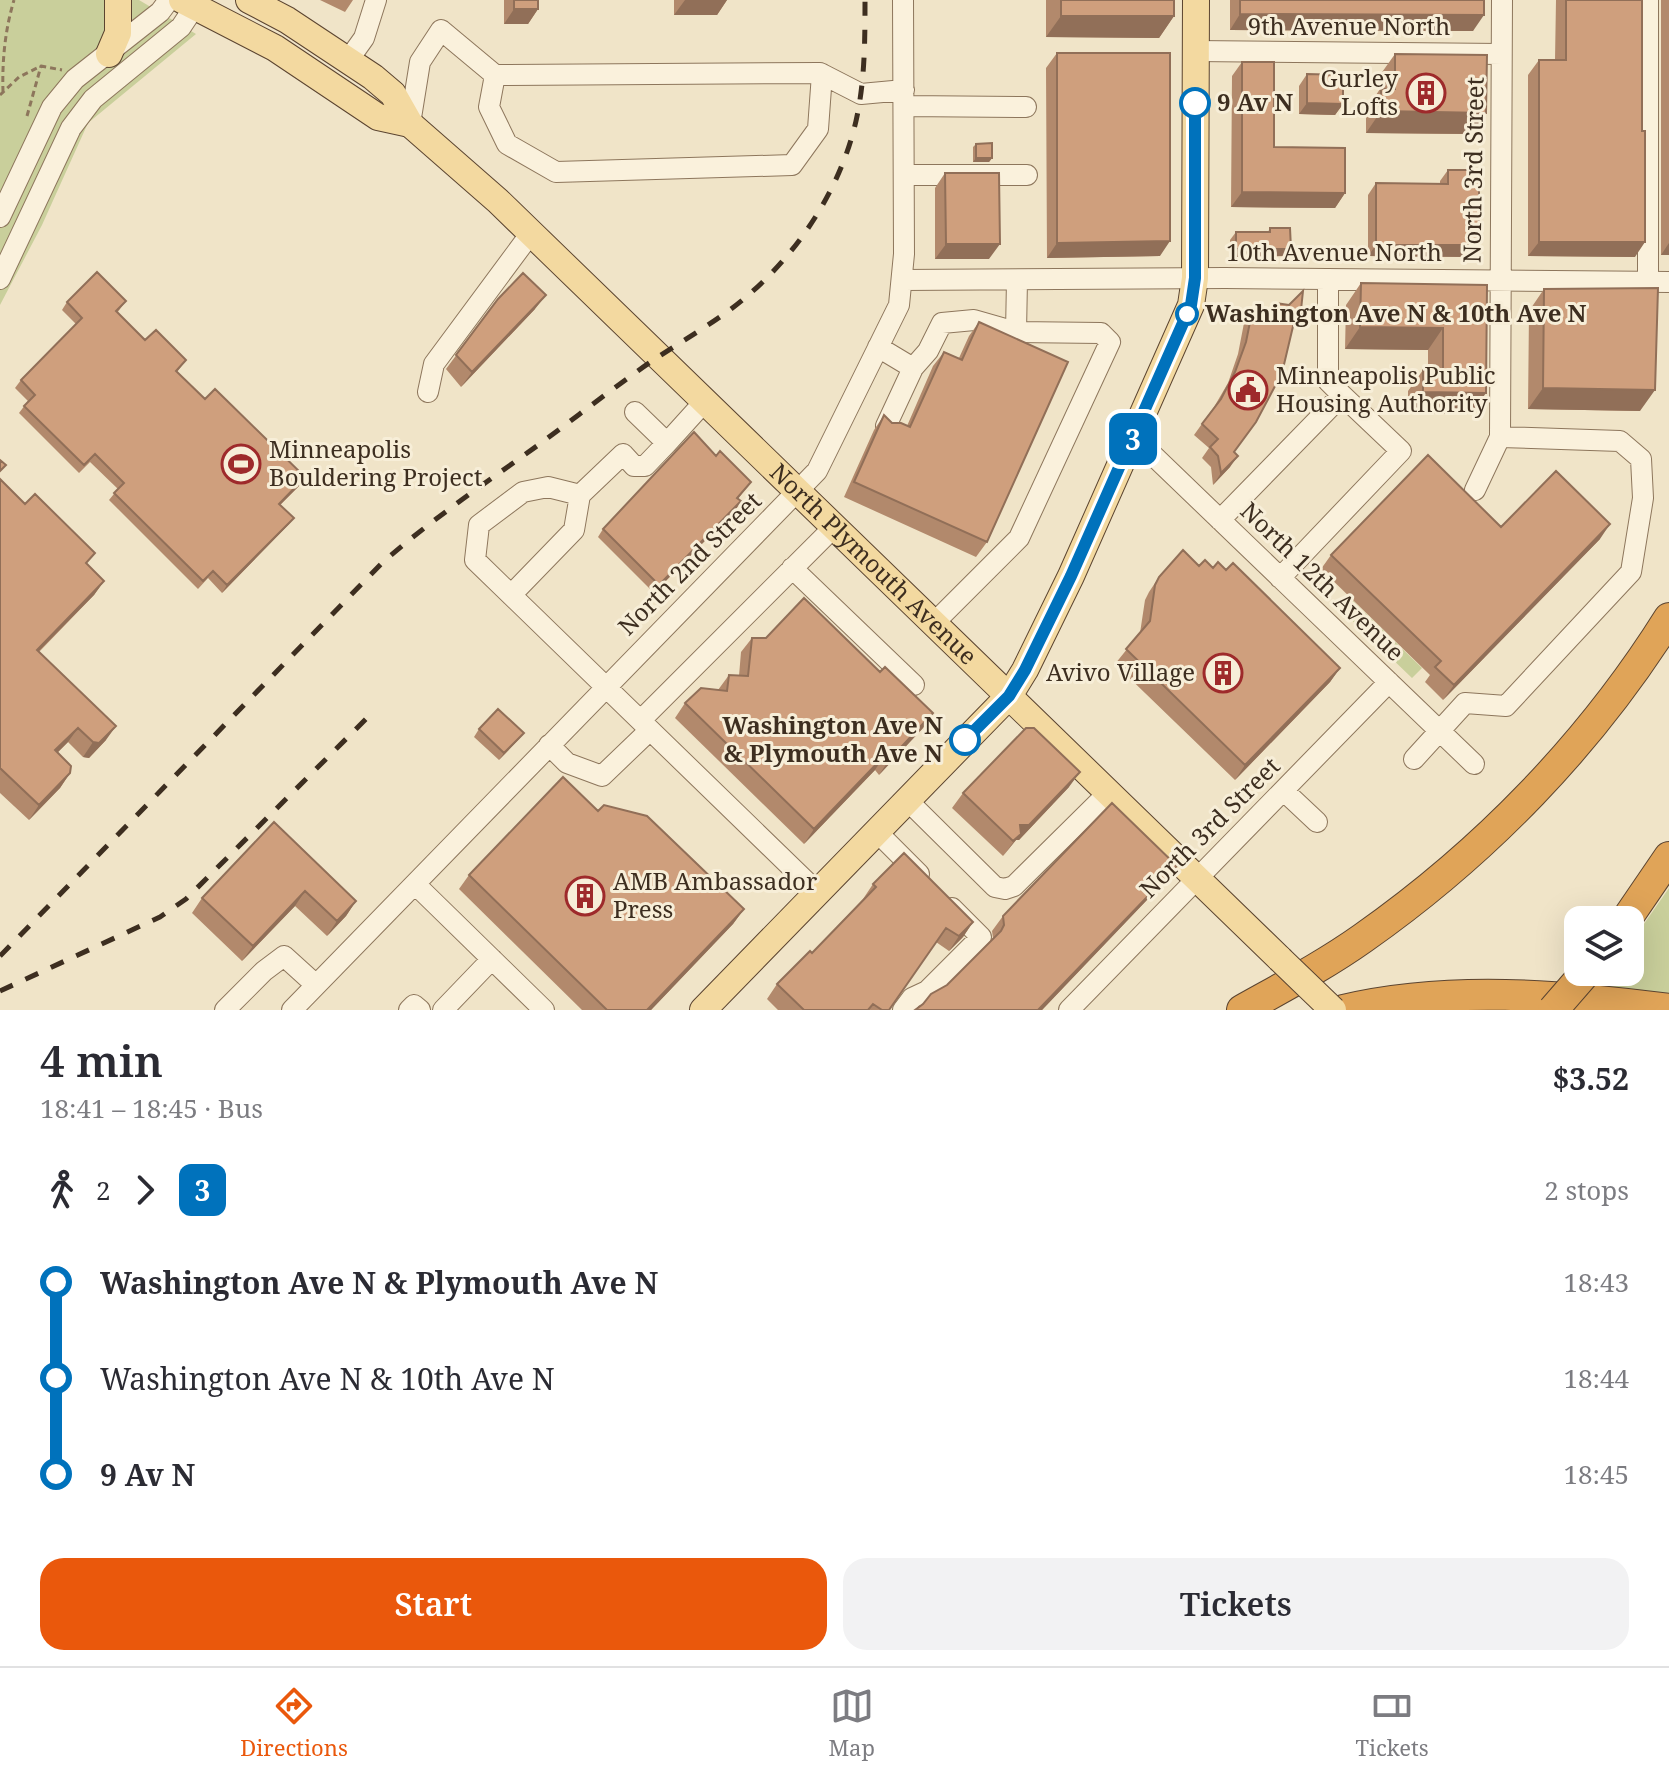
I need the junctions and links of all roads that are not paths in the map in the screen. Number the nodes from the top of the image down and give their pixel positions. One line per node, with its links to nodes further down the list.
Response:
1 (118, 0): 10 (main road)
2 (249, 0): 12 (main road, North Plymouth Avenue)
3 (376, 0): 12 (street)
4 (903, 0): 15 (street, North 2nd Street)
5 (1196, 0): 9 (main road)
6 (1502, 0): 11 (street, North 3rd Street)
7 (1648, 0): 29 (street)
8 (186, 2): 10 (street); 17 (main road, North Plymouth Avenue); 21 (street)
9 (1195, 51): 11 (street, 9th Avenue North); 23 (main road)
10 (109, 54): 20 (street)
11 (1501, 54): 28 (street, North 3rd Street)
12 (349, 59): 17 (main road, North Plymouth Avenue)
13 (822, 74): 14 (street); 14 (street); 15 (street)
14 (495, 75): 17 (street)
15 (904, 98): 16 (street); 18 (street, North 2nd Street)
16 (1026, 107)
17 (410, 124): 22 (main road, North Plymouth Avenue)
18 (904, 175): 19 (street); 26 (street, North 2nd Street)
19 (1027, 175)
20 (3, 211): 21 (street)
21 (30, 216): 24 (street)
22 (531, 233): 33 (street); 35 (main road, North Plymouth Avenue)
23 (1195, 278): 25 (street, 10th Avenue North); 27 (street, 10th Avenue North); 38 (main road)
24 (0, 279)
25 (1328, 279): 28 (street, 10th Avenue North); 34 (street)
26 (903, 280): 27 (street, 10th Avenue North); 31 (street, North 2nd Street)
27 (1017, 280): 30 (street)
28 (1499, 280): 29 (street, 10th Avenue North); 39 (street, North 3rd Street)
29 (1659, 282)
30 (1016, 332): 32 (street); 50 (street)
31 (878, 347): 32 (street); 42 (street, North 2nd Street)
32 (913, 368): 37 (street)
33 (428, 392)
34 (1342, 395): 44 (street); 47 (street)
35 (705, 401): 40 (street); 42 (main road, North Plymouth Avenue)
36 (635, 412): 40 (street)
37 (886, 426)
38 (1134, 437): 44 (street, North 12th Avenue); 54 (main road)
39 (1500, 437): 41 (street); 56 (street)
40 (667, 443): 43 (street)
41 (1475, 490)
42 (798, 491): 45 (main road, North Plymouth Avenue); 53 (street, North 2nd Street)
43 (580, 495): 48 (street); 48 (street)
44 (1220, 520): 47 (street, North 12th Avenue)
45 (834, 527): 46 (street); 50 (main road, North Plymouth Avenue)
46 (792, 568): 52 (street); 55 (street)
47 (1280, 578): 51 (street, North 12th Avenue)
48 (511, 595): 53 (street)
49 (1669, 618): 83 (highway)
50 (934, 623): 54 (main road, North Plymouth Avenue)
51 (1389, 682): 56 (street, North 12th Avenue); 60 (street, North 3rd Street)
52 (914, 685)
53 (606, 686): 55 (street); 57 (street, North 2nd Street)
54 (1009, 696): 61 (main road, North Plymouth Avenue); 62 (main road)
55 (645, 725): 57 (street); 68 (street)
56 (1440, 732): 58 (street); 59 (street, North 12th Avenue)
57 (549, 745): 67 (street, North 2nd Street)
58 (1414, 759)
59 (1474, 764)
60 (1284, 791): 63 (street); 66 (street, North 3rd Street)
61 (1108, 793): 62 (street); 66 (main road, North Plymouth Avenue)
62 (907, 800): 64 (main road)
63 (1317, 822)
64 (876, 831): 68 (main road); 81 (street)
65 (1669, 857): 69 (highway)
66 (1198, 879): 82 (street, North 3rd Street); 84 (main road, North Plymouth Avenue, bridge)
67 (415, 884): 70 (street); 71 (street, North 2nd Street)
68 (817, 892): 80 (main road)
69 (1636, 906)
70 (492, 959): 78 (street); 79 (street)
71 (316, 985): 74 (street); 75 (street, North 2nd Street)
72 (1574, 986): 86 (highway, bridge)
73 (1669, 1009): 85 (highway)
74 (225, 1010)
75 (292, 1010)
76 (409, 1010): 77 (street)
77 (420, 1010)
78 (443, 1010)
79 (544, 1010)
80 (703, 1010)
81 (903, 1010)
82 (1069, 1010)
83 (1242, 1010)
84 (1333, 1010)
85 (1343, 1010)
86 (1553, 1010)

